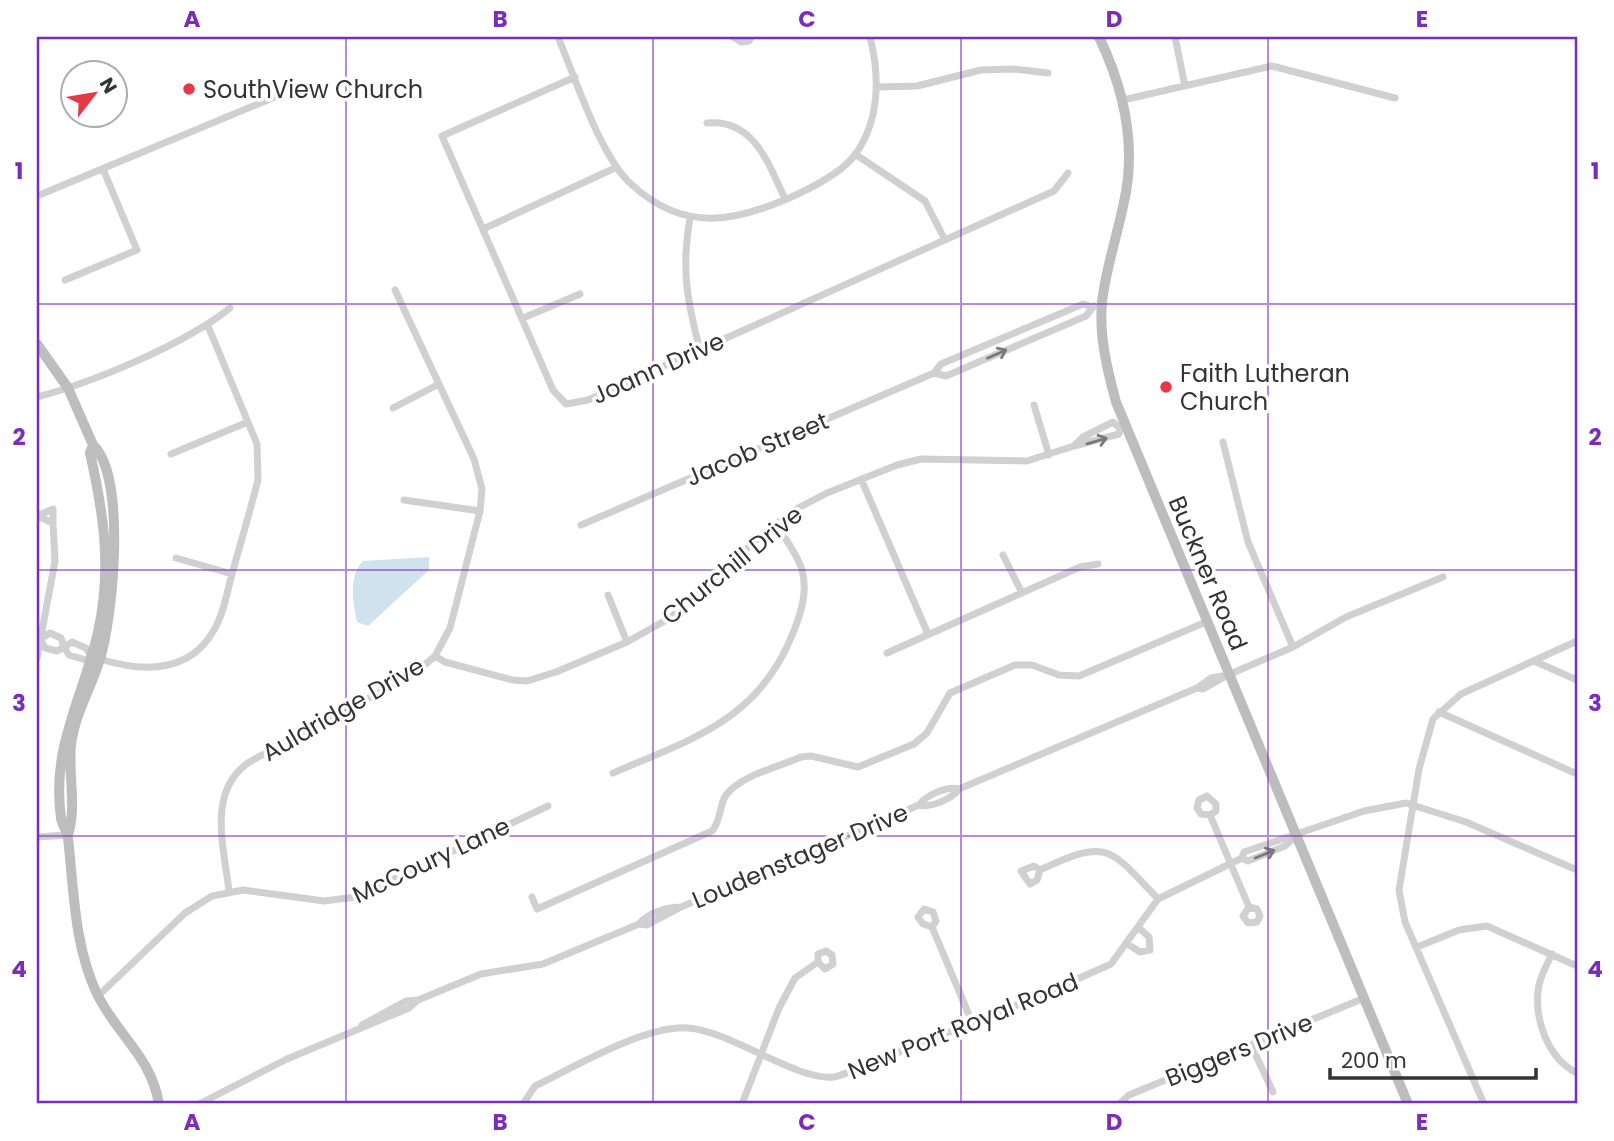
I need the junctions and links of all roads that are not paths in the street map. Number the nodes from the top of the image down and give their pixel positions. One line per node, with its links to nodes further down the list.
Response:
1 (558, 37): 10 (street)
2 (733, 37): 3 (street)
3 (751, 37)
4 (870, 37): 12 (street)
5 (1098, 37): 15 (street, Buckner Road)
6 (1175, 37): 11 (street)
7 (1318, 66): 9 (street)
8 (1048, 73): 12 (street)
9 (1316, 76): 11 (street); 14 (street)
10 (575, 77): 18 (street); 24 (street, Joann Drive)
11 (1185, 86): 15 (street)
12 (878, 87): 17 (street)
13 (289, 91): 19 (street)
14 (1395, 98)
15 (1124, 100): 29 (street, Buckner Road)
16 (707, 123): 22 (street)
17 (855, 155): 22 (street); 25 (street)
18 (615, 168): 23 (street); 24 (street)
19 (103, 169): 21 (street); 26 (street)
20 (1068, 173): 25 (street, Joann Drive)
21 (37, 196)
22 (785, 200): 23 (street)
23 (690, 218): 34 (street)
24 (483, 229): 31 (street, Joann Drive)
25 (945, 240): 34 (street, Joann Drive)
26 (65, 280)
27 (395, 290): 36 (street, Auldridge Drive)
28 (580, 294): 31 (street)
29 (1098, 305): 35 (street, Jacob Street); 35 (street, Jacob Street, one-way to 29); 42 (street, Buckner Road)
30 (230, 308): 32 (street)
31 (523, 318): 34 (street, Joann Drive)
32 (208, 326): 37 (street); 41 (street)
33 (37, 344): 37 (street)
34 (700, 350)
35 (934, 373): 51 (street, Jacob Street)
36 (439, 384): 40 (street); 48 (street, Auldridge Drive)
37 (68, 388): 38 (street); 68 (street)
38 (37, 397)
39 (1034, 405): 45 (street)
40 (393, 408)
41 (248, 422): 44 (street); 55 (street)
42 (1123, 427): 45 (street, Churchill Drive); 59 (street, Buckner Road)
43 (1223, 442): 65 (street)
44 (171, 454)
45 (1049, 455): 46 (street, Churchill Drive)
46 (861, 479): 50 (street, Churchill Drive); 60 (street)
47 (404, 500): 48 (street)
48 (480, 511): 67 (street, Auldridge Drive)
49 (38, 516): 61 (street)
50 (777, 523): 63 (street, Churchill Drive); 74 (street)
51 (581, 525)
52 (1003, 555): 57 (street)
53 (176, 558): 55 (street)
54 (1098, 564): 57 (street)
55 (232, 574): 68 (street)
56 (1443, 577): 65 (street, Loudenstager Drive)
57 (1021, 593): 60 (street)
58 (608, 596): 63 (street)
59 (1206, 622): 71 (street, Buckner Road); 86 (street)
60 (928, 634): 66 (street)
61 (38, 638): 64 (street); 69 (street)
62 (1577, 641): 70 (street)
63 (627, 642): 67 (street, Churchill Drive)
64 (64, 647): 68 (street); 68 (street)
65 (1293, 647): 71 (street, Loudenstager Drive)
66 (887, 653)
67 (435, 656): 85 (street, Auldridge Drive)
68 (96, 657): 79 (street)
69 (37, 658)
70 (1534, 661): 72 (street); 73 (street)
71 (1228, 675): 81 (street, Buckner Road); 104 (street, Loudenstager Drive)
72 (1577, 680)
73 (1439, 712): 75 (street); 76 (street)
74 (613, 773)
75 (1577, 775)
76 (1414, 804): 81 (street, New Port Royal Road); 84 (street, New Port Royal Road); 92 (street)
77 (548, 806): 85 (street, McCoury Lane)
78 (1210, 815): 82 (street)
79 (68, 835): 80 (street); 96 (street)
80 (37, 836)
81 (1296, 836): 82 (street, New Port Royal Road); 97 (street, Buckner Road)
82 (1231, 861): 87 (street, New Port Royal Road); 88 (street)
83 (1041, 870): 87 (street)
84 (1577, 870)
85 (229, 891): 96 (street, McCoury Lane)
86 (532, 897)
87 (1158, 899): 90 (street, New Port Royal Road)
88 (1249, 906)
89 (932, 927): 98 (street)
90 (1138, 927): 91 (street, New Port Royal Road); 91 (street)
91 (1126, 943): 98 (street, New Port Royal Road)
92 (1417, 947): 93 (street); 109 (street)
93 (1552, 954): 95 (street); 101 (street)
94 (818, 962): 100 (street)
95 (1577, 966)
96 (98, 996): 103 (street)
97 (1362, 999): 99 (street, Biggers Drive); 108 (street, Buckner Road)
98 (972, 1022): 100 (street, New Port Royal Road)
99 (1252, 1047): 102 (street); 107 (street, Biggers Drive)
100 (762, 1054): 105 (street, New Port Royal Road); 106 (street)
101 (1577, 1073)
102 (1273, 1091)
103 (159, 1104)
104 (199, 1104)
105 (523, 1104)
106 (742, 1104)
107 (1119, 1104)
108 (1408, 1104)
109 (1484, 1104)

